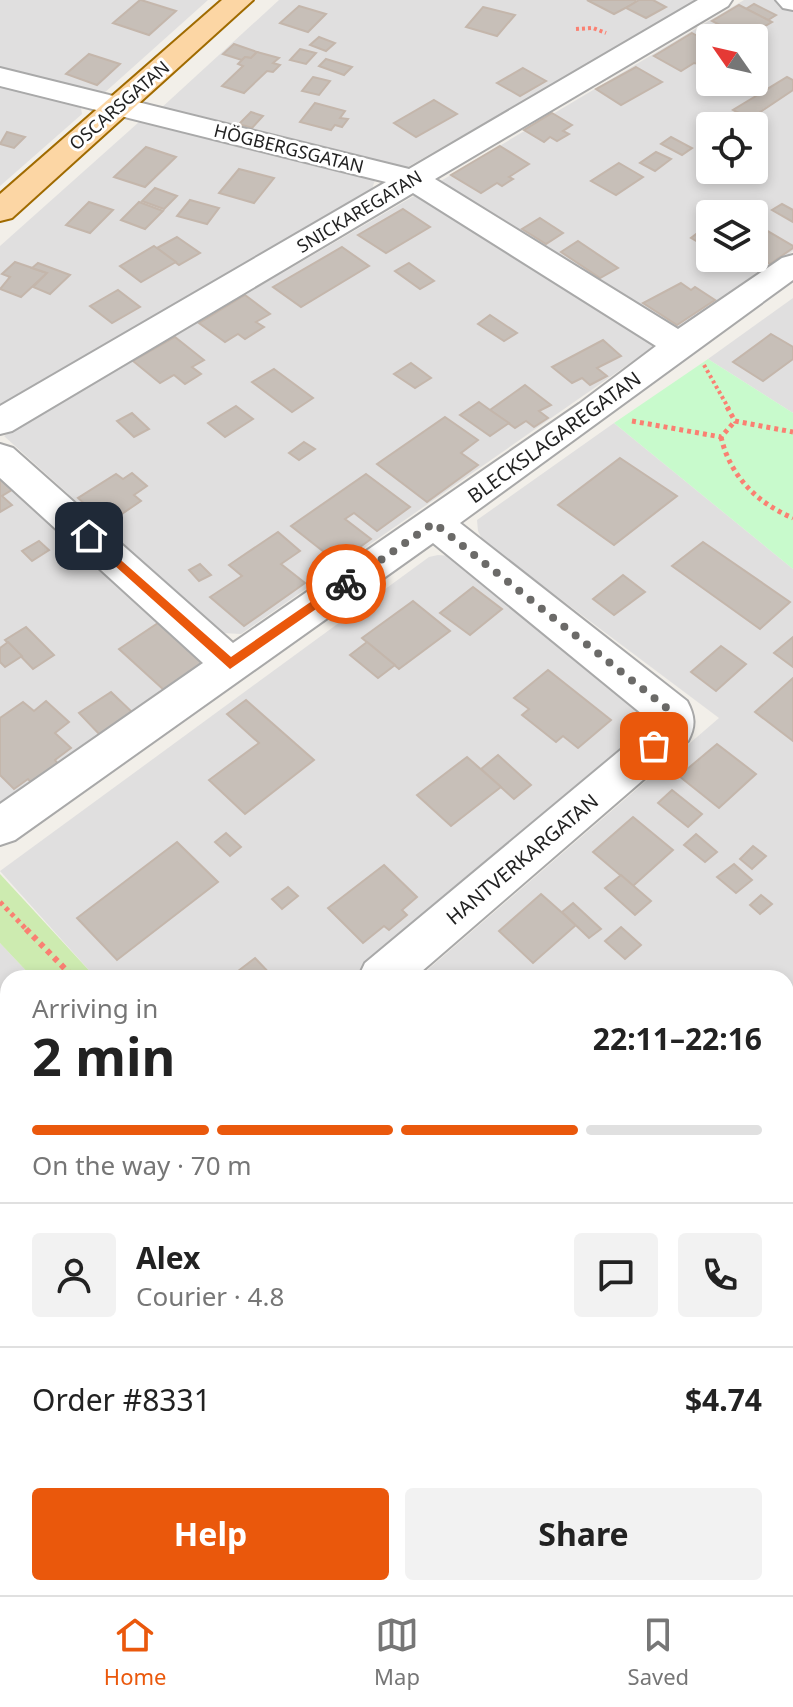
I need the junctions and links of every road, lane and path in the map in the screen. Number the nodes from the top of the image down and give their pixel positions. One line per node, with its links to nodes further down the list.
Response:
1 (239, 0): 6 (main road, OSCARSGATAN)
2 (718, 0): 7 (street, SNICKAREGATAN)
3 (576, 29): 4 (path)
4 (607, 34)
5 (0, 77): 6 (street, HÖGBERGSGATAN)
6 (118, 106): 7 (street, HÖGBERGSGATAN); 8 (main road, OSCARSGATAN)
7 (413, 179): 10 (street, HÖGBERGSGATAN); 13 (street, SNICKAREGATAN)
8 (0, 211)
9 (793, 265): 10 (street, BLECKSLAGAREGATAN)
10 (679, 345): 11 (street, BLECKSLAGAREGATAN); 12 (path)
11 (591, 413): 15 (path); 18 (street, BLECKSLAGAREGATAN)
12 (735, 421): 14 (path); 15 (path)
13 (0, 422)
14 (793, 432)
15 (721, 437): 17 (path)
16 (0, 457): 19 (street)
17 (793, 518)
18 (434, 523): 19 (street, BLECKSLAGAREGATAN); 23 (street, HANTVERKARGATAN)
19 (230, 664): 20 (street, BLECKSLAGAREGATAN)
20 (0, 827)
21 (0, 902): 22 (path)
22 (66, 970)
23 (390, 970)

